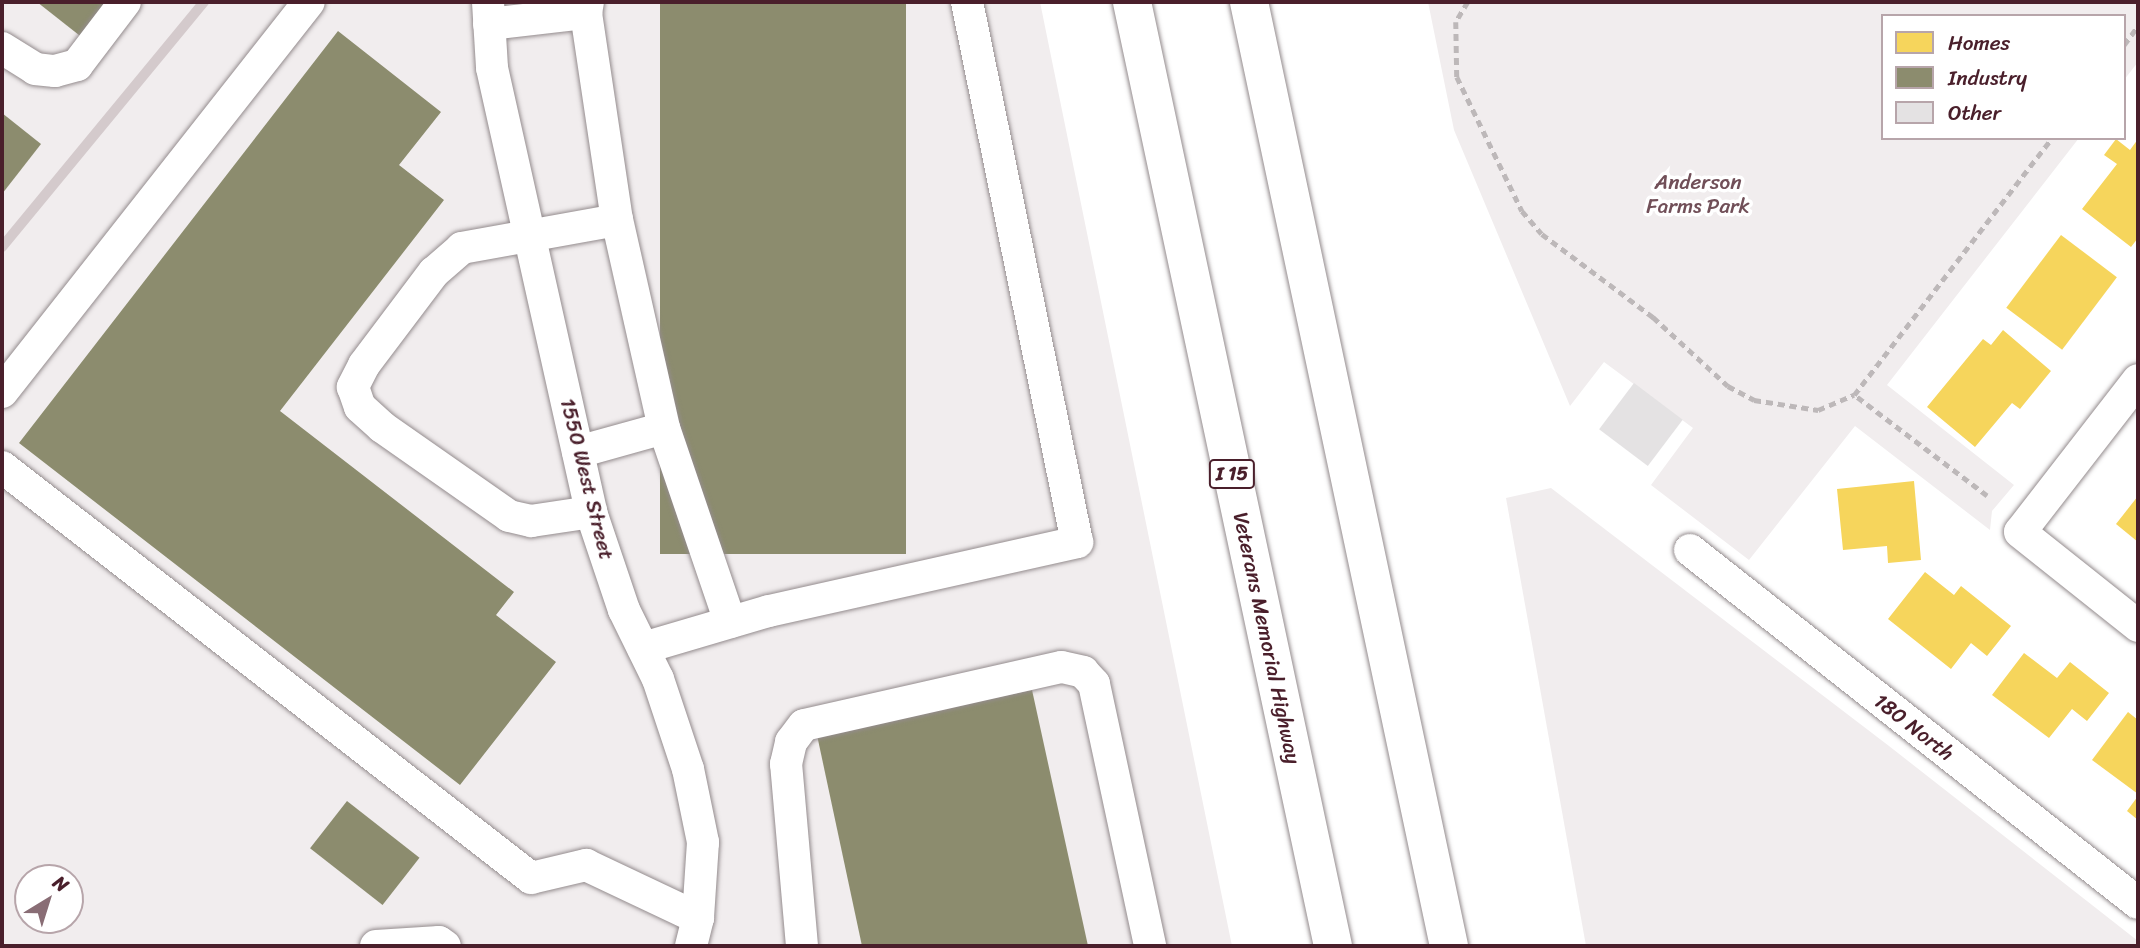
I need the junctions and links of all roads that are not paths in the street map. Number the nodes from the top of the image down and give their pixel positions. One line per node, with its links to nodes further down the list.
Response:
1 (125, 2): 8 (street)
2 (309, 2): 12 (street)
3 (967, 2): 18 (street)
4 (1132, 2): 27 (highway, Veterans Memorial Highway / I 15)
5 (1249, 2): 28 (highway)
6 (587, 7): 7 (street); 9 (street)
7 (489, 13): 10 (street, 1550 West Street)
8 (2, 48)
9 (617, 220): 10 (street); 13 (street)
10 (531, 236): 14 (street, 1550 West Street); 16 (street)
11 (2138, 380): 19 (street)
12 (2, 392)
13 (664, 428): 14 (street); 18 (street)
14 (578, 452): 16 (street, 1550 West Street)
15 (2, 467): 22 (street)
16 (591, 512): 20 (street, 1550 West Street)
17 (1690, 550): 21 (street, 180 North)
18 (730, 622): 20 (street)
19 (2138, 626)
20 (643, 648): 22 (street, 1550 West Street)
21 (2138, 903)
22 (694, 932)
23 (376, 946): 24 (street)
24 (446, 946)
25 (802, 946): 26 (street)
26 (1150, 946)
27 (1333, 946)
28 (1449, 946)

